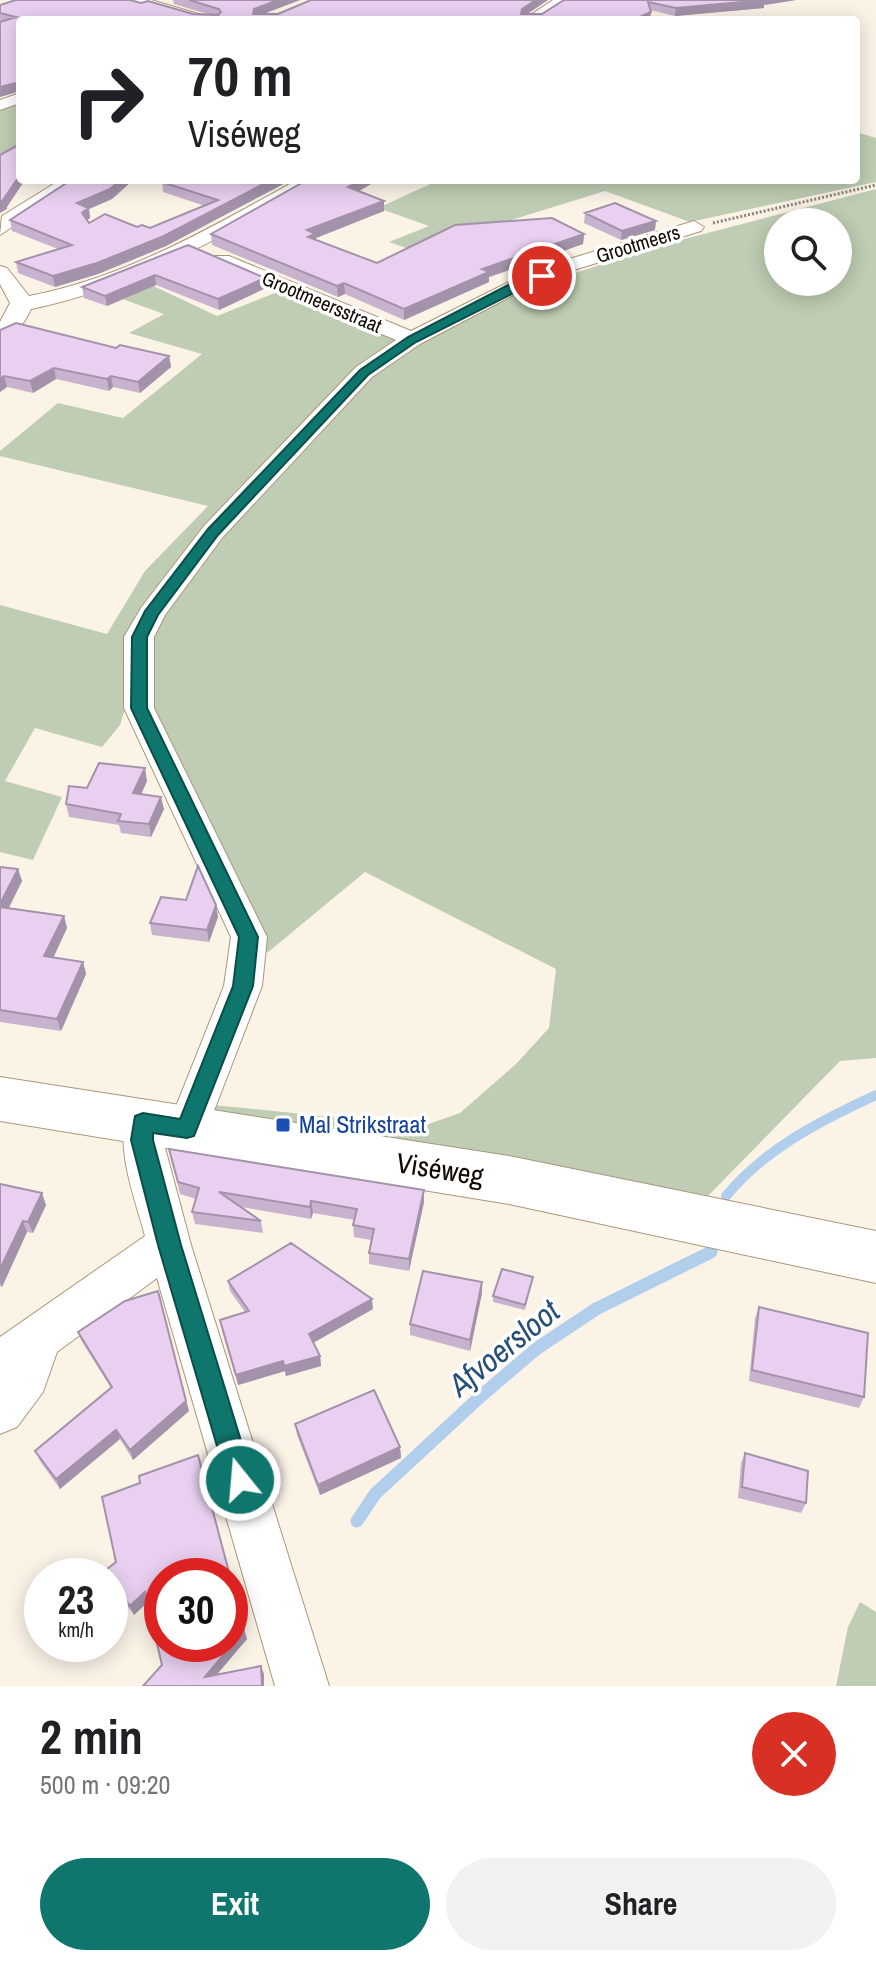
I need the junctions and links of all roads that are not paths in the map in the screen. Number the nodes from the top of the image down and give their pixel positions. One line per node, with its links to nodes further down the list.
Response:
1 (135, 0): 3 (street)
2 (563, 0): 4 (street)
3 (197, 16)
4 (537, 16)
5 (67, 184): 8 (street)
6 (303, 184): 9 (street)
7 (694, 227): 13 (street, Grootmeers)
8 (0, 229)
9 (189, 245): 11 (street); 13 (street, Grootmeersstraat)
10 (0, 272): 11 (street)
11 (22, 304): 12 (street)
12 (0, 334)
13 (412, 339): 15 (street, Grootmeers)
14 (0, 1099): 15 (main road, Viséweg)
15 (165, 1126): 16 (street); 17 (main road, Viséweg)
16 (169, 1245): 18 (street); 20 (street)
17 (876, 1257)
18 (19, 1352): 19 (street)
19 (0, 1410)
20 (302, 1686)

